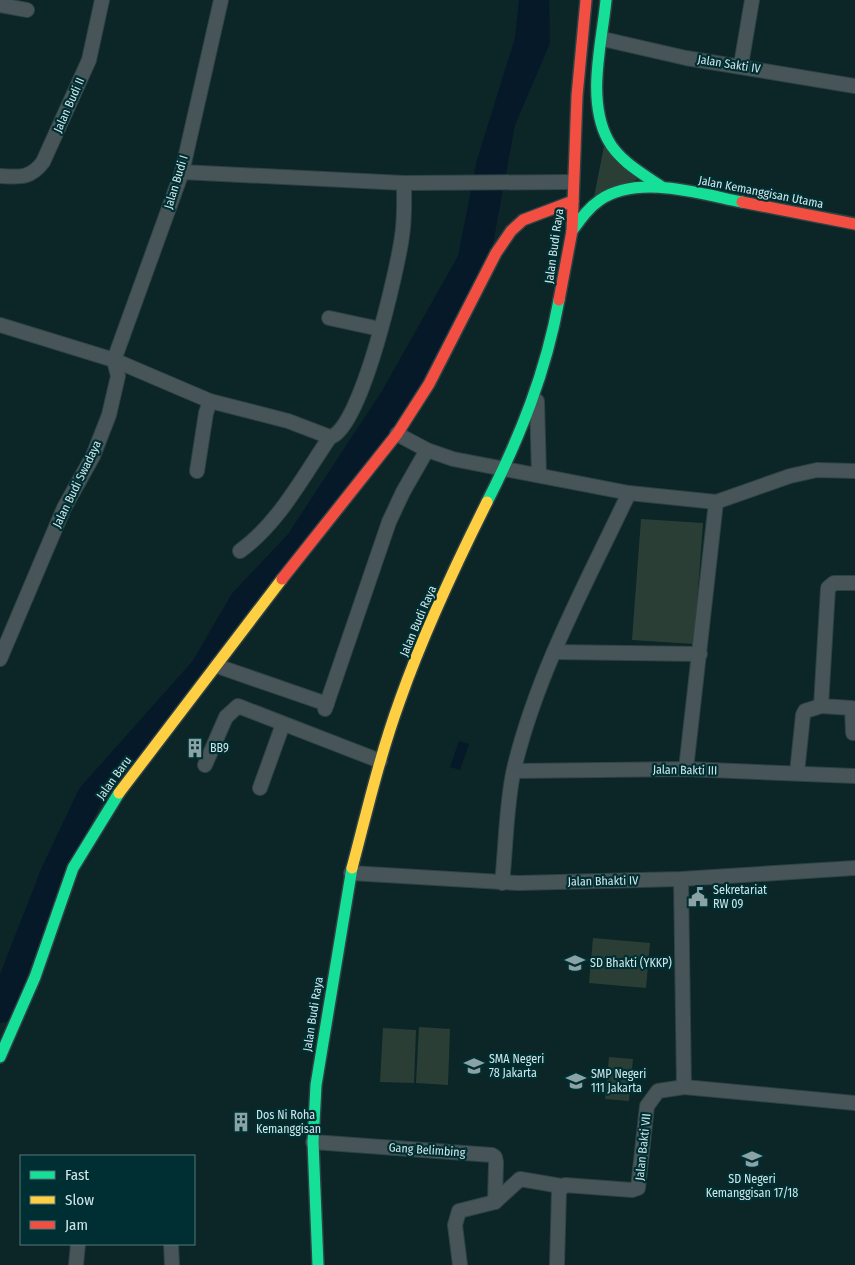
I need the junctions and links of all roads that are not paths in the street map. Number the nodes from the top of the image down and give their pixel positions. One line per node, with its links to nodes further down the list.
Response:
1 (102, 0): 12 (street, Jalan Budi II)
2 (221, 0): 11 (street, Jalan Budi I)
3 (586, 0): 13 (main road, Jalan Budi Raya)
4 (606, 0): 8 (main road)
5 (752, 0): 9 (street)
6 (0, 5): 7 (street)
7 (27, 10)
8 (603, 39): 9 (street, Jalan Sakti IV); 15 (main road, Jalan Kemanggisan Utama)
9 (741, 66): 10 (street, Jalan Sakti IV)
10 (855, 86)
11 (182, 172): 14 (street); 22 (street, Jalan Budi I)
12 (0, 176)
13 (572, 182): 14 (street); 16 (main road, Jalan Budi Raya)
14 (404, 183): 21 (street)
15 (662, 188): 17 (main road, Jalan Kemanggisan Utama); 18 (main road, Jalan Kemanggisan Utama)
16 (573, 201): 18 (main road, Jalan Budi Raya); 25 (main road, Jalan Baru)
17 (855, 224)
18 (572, 231): 23 (main road, Jalan Budi Raya)
19 (330, 318): 21 (street)
20 (0, 325): 22 (street)
21 (380, 329): 26 (street)
22 (114, 360): 24 (street); 38 (street, Jalan Budi Swadaya)
23 (537, 390): 28 (main road, Jalan Budi Raya); 31 (street)
24 (210, 401): 26 (street); 29 (street)
25 (397, 434): 27 (street); 39 (main road, Jalan Baru)
26 (330, 437): 34 (street)
27 (427, 450): 28 (street); 39 (street)
28 (504, 469): 31 (street); 43 (main road, Jalan Budi Raya)
29 (197, 471)
30 (855, 471): 33 (street)
31 (539, 475): 32 (street)
32 (629, 492): 33 (street); 36 (street)
33 (716, 502): 37 (street)
34 (240, 551)
35 (855, 583): 40 (street)
36 (554, 652): 37 (street); 46 (street)
37 (700, 654): 45 (street)
38 (0, 659)
39 (217, 666): 54 (main road, Jalan Baru)
40 (821, 706): 42 (street); 47 (street)
41 (283, 724): 43 (street); 44 (street); 49 (street)
42 (853, 733)
43 (380, 761): 51 (main road, Jalan Budi Raya)
44 (205, 765)
45 (686, 769): 46 (street, Jalan Bakti III); 47 (street, Jalan Bakti III)
46 (514, 770): 53 (street)
47 (797, 773): 48 (street, Jalan Bakti III)
48 (855, 776)
49 (260, 788)
50 (855, 868): 52 (street, Jalan Bhakti IV)
51 (351, 873): 53 (street, Jalan Bhakti IV); 57 (main road, Jalan Budi Raya)
52 (681, 879): 53 (street, Jalan Bhakti IV); 55 (street)
53 (502, 883)
54 (0, 1057)
55 (684, 1087): 56 (street, Jalan Bakti VII); 58 (street, Jalan Bakti VII)
56 (855, 1104)
57 (313, 1142): 59 (street, Gang Belimbing); 64 (main road, Jalan Budi Raya)
58 (562, 1186): 59 (street); 66 (street)
59 (495, 1202): 65 (street)
60 (78, 1245): 62 (street)
61 (171, 1245): 63 (street)
62 (76, 1265)
63 (172, 1265)
64 (318, 1265)
65 (460, 1265)
66 (557, 1265)

